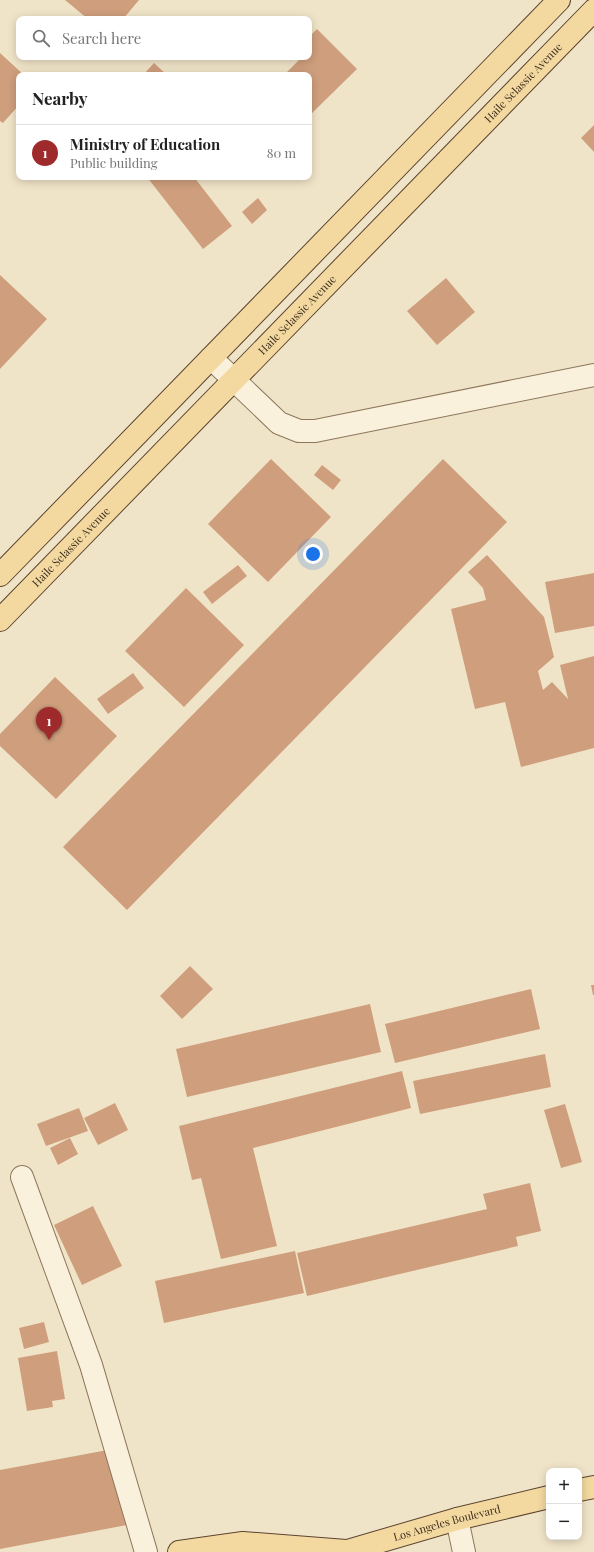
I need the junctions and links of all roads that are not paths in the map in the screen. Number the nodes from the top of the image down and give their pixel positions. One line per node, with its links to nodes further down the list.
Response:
1 (559, 0): 3 (main road)
2 (594, 10): 5 (main road, Haile Selassie Avenue)
3 (212, 358): 5 (street); 6 (main road)
4 (594, 375): 5 (street)
5 (234, 380): 7 (main road, Haile Selassie Avenue)
6 (0, 575)
7 (0, 620)
8 (22, 1177): 13 (street)
9 (594, 1487): 10 (main road)
10 (582, 1489)
11 (546, 1498): 12 (main road, Los Angeles Boulevard)
12 (457, 1519): 15 (main road, Los Angeles Boulevard); 16 (street)
13 (146, 1552)
14 (178, 1552): 15 (main road, Los Angeles Boulevard)
15 (343, 1552)
16 (464, 1552)

